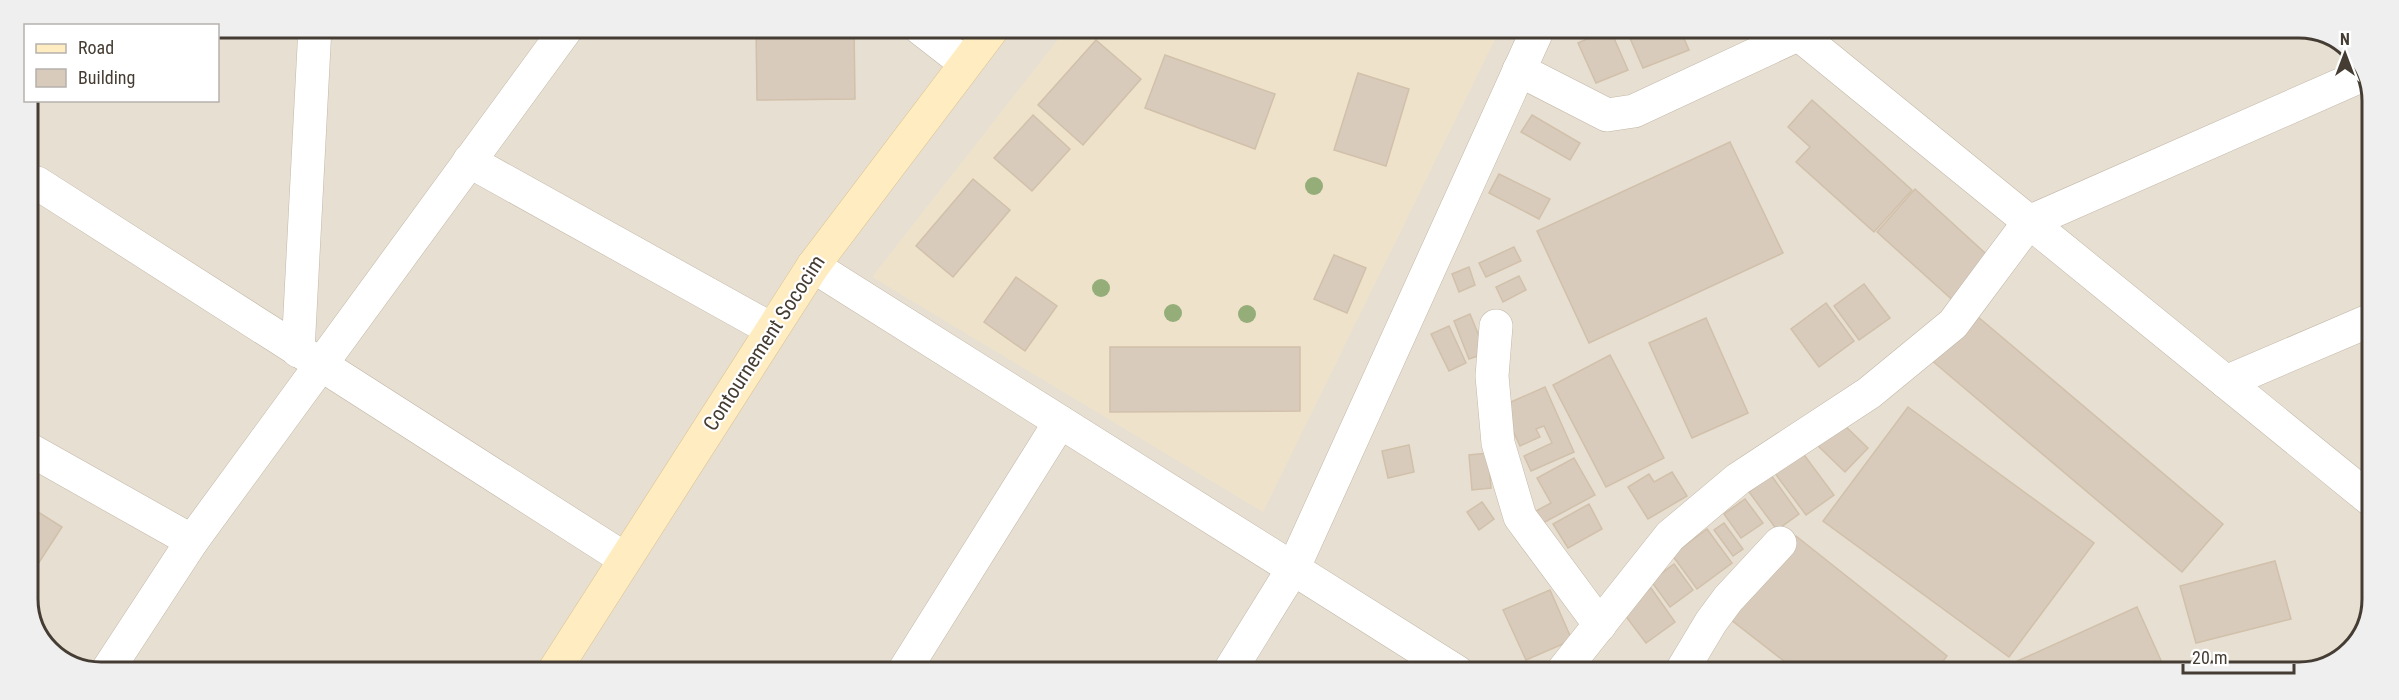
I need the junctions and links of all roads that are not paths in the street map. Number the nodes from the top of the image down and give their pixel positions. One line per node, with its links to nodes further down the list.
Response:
1 (311, 38): 18 (street)
2 (559, 38): 11 (street)
3 (933, 38): 8 (street)
4 (985, 38): 8 (street, Contournement Sococim)
5 (1533, 38): 9 (street)
6 (1784, 38): 9 (street)
7 (1810, 38): 13 (street)
8 (965, 63): 14 (street, Contournement Sococim)
9 (1519, 70): 26 (street)
10 (2357, 77): 13 (street)
11 (470, 161): 17 (street); 18 (street)
12 (38, 184): 18 (street)
13 (2029, 222): 19 (street); 27 (street)
14 (813, 266): 17 (street, Contournement Sococim); 20 (street)
15 (2361, 324): 19 (street)
16 (1496, 326): 27 (street)
17 (771, 329): 25 (street, Contournement Sococim)
18 (309, 358): 23 (street); 25 (street)
19 (2226, 382): 22 (street)
20 (1060, 422): 26 (street); 30 (street)
21 (38, 454): 23 (street)
22 (2362, 492)
23 (192, 542): 28 (street)
24 (1780, 543): 34 (street)
25 (625, 559): 29 (street, Contournement Sococim)
26 (1294, 567): 31 (street); 32 (street)
27 (1600, 625): 33 (street)
28 (113, 662)
29 (560, 662)
30 (910, 662)
31 (1235, 662)
32 (1441, 662)
33 (1570, 662)
34 (1687, 662)

